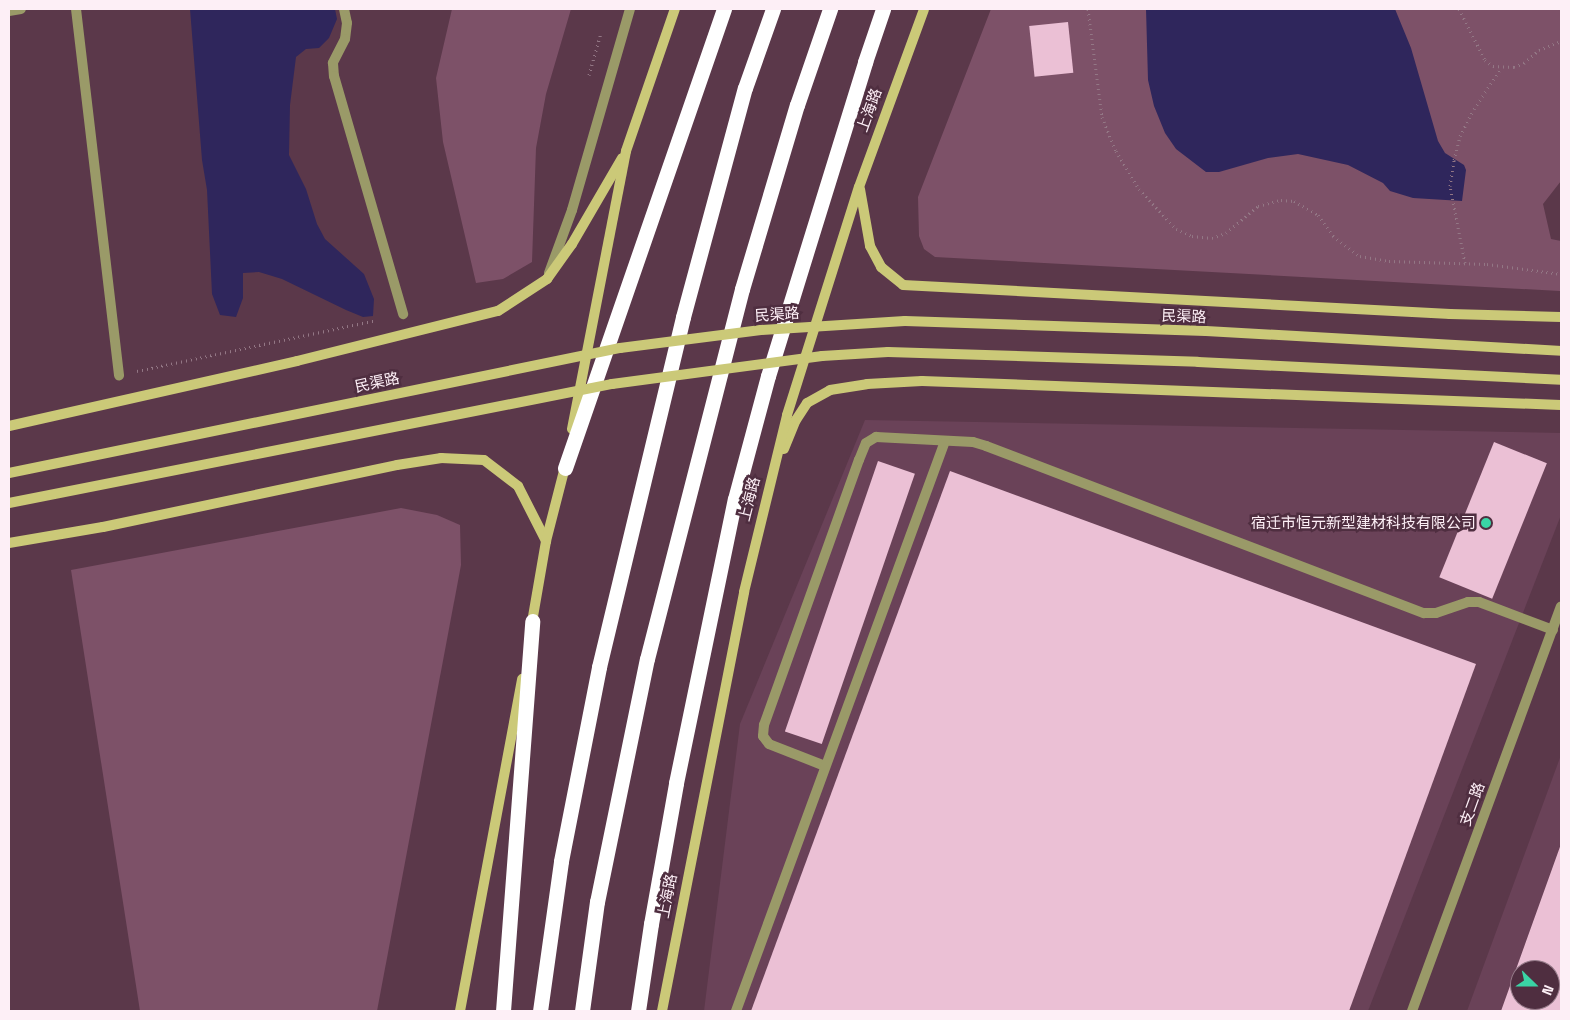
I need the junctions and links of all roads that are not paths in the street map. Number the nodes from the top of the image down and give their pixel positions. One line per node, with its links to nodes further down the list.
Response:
1 (21, 9): 11 (street)
2 (76, 9): 18 (street)
3 (344, 9): 15 (street)
4 (630, 9): 14 (street)
5 (675, 9): 12 (main road)
6 (724, 9): 23 (highway)
7 (774, 9): 35 (highway)
8 (830, 9): 36 (highway)
9 (883, 9): 37 (highway)
10 (924, 9): 13 (main road, 上海路)
11 (9, 11)
12 (626, 151): 14 (main road); 23 (main road)
13 (860, 188): 16 (main road); 25 (main road, 上海路)
14 (547, 279): 21 (main road)
15 (403, 314)
16 (1561, 316)
17 (1561, 350): 24 (main road, 民渠路, bridge)
18 (119, 375)
19 (1561, 380): 26 (main road, bridge)
20 (1561, 404): 25 (main road)
21 (9, 426)
22 (945, 441): 31 (street); 32 (street); 32 (street)
23 (565, 468): 27 (main road)
24 (9, 473)
25 (771, 482): 38 (main road, 上海路)
26 (9, 503)
27 (546, 541): 28 (main road); 30 (main road)
28 (9, 543)
29 (1561, 607): 31 (street, 支二路)
30 (532, 621): 33 (main road); 34 (highway)
31 (1553, 630): 40 (street, 支二路)
32 (825, 766): 39 (street)
33 (460, 1011)
34 (503, 1011)
35 (540, 1011)
36 (582, 1011)
37 (638, 1011)
38 (662, 1011)
39 (736, 1011)
40 (1412, 1011)

